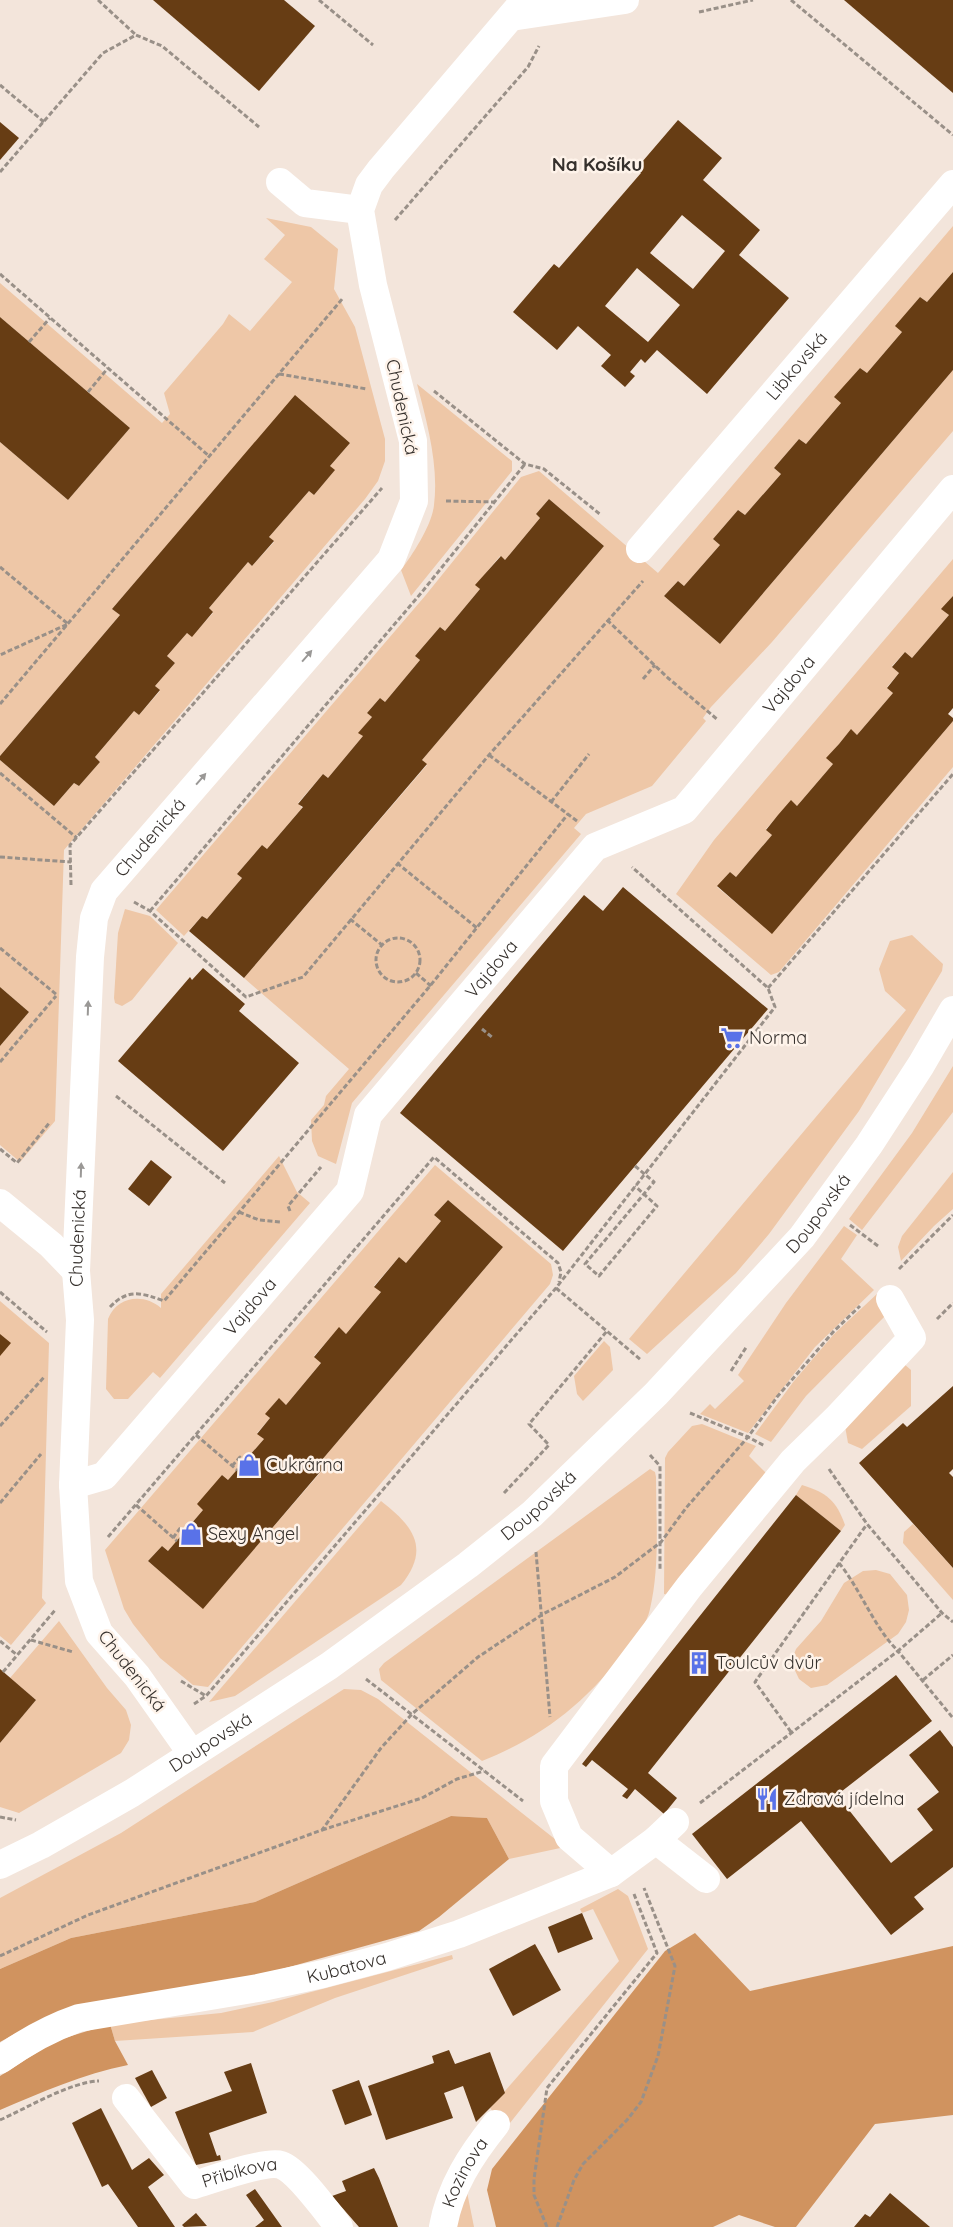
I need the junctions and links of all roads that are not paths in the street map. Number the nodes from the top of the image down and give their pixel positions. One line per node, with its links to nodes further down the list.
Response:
1 (625, 0): 2 (street, Chudenická)
2 (518, 9): 5 (street, Chudenická)
3 (280, 182): 5 (street)
4 (953, 184): 7 (street, Libkovská)
5 (360, 210): 10 (street, Chudenická, one-way to 5)
6 (953, 489): 12 (street, Vajdova)
7 (640, 549)
8 (953, 1010): 13 (street, Doupovská)
9 (0, 1203): 10 (street)
10 (76, 1272): 12 (street, Chudenická)
11 (890, 1299): 17 (street)
12 (73, 1485): 13 (street, Chudenická)
13 (192, 1754): 16 (street, Doupovská)
14 (675, 1822): 15 (street, Kubatova)
15 (656, 1840): 17 (street, Kubatova); 18 (street)
16 (0, 1865)
17 (611, 1873): 19 (street, Kubatova)
18 (706, 1879)
19 (0, 2060)
20 (126, 2098): 22 (street, Přibíkova)
21 (496, 2124): 23 (street, Kozinova)
22 (339, 2227)
23 (442, 2227)

